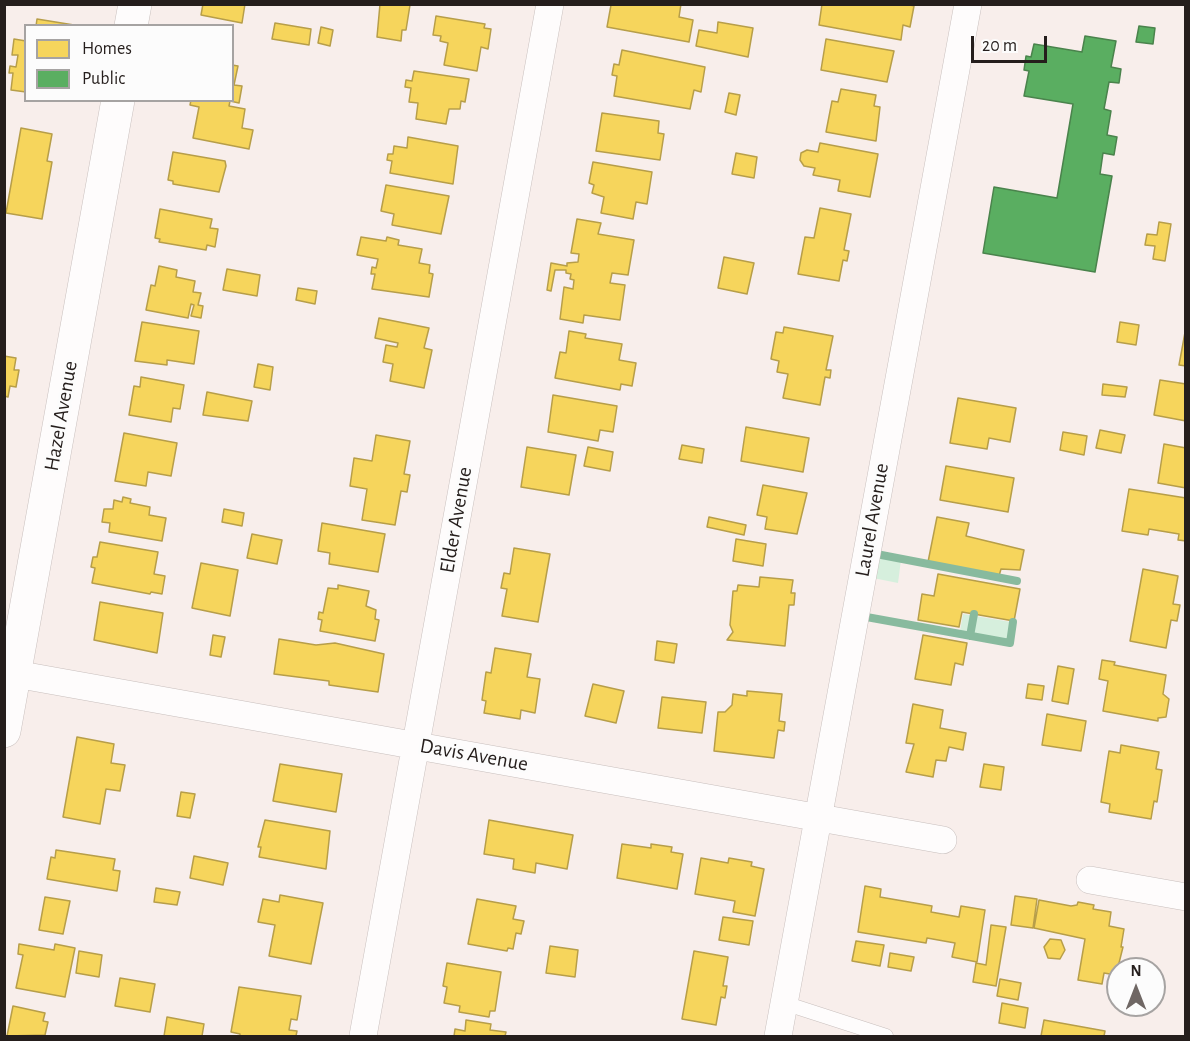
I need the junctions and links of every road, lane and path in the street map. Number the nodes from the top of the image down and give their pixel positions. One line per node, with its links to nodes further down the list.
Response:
1 (135, 4): 4 (street)
2 (549, 4): 8 (street, Elder Avenue)
3 (968, 4): 9 (street, Laurel Avenue)
4 (131, 24)
5 (118, 102): 6 (street, Hazel Avenue)
6 (10, 673): 7 (street, Hazel Avenue); 8 (street, Davis Avenue)
7 (4, 731)
8 (415, 745): 9 (street, Davis Avenue); 14 (street, Elder Avenue)
9 (817, 816): 10 (street, Davis Avenue); 13 (street, Laurel Avenue)
10 (943, 840)
11 (1090, 880): 12 (street)
12 (1185, 897)
13 (784, 1003): 15 (street, Laurel Avenue); 16 (lane)
14 (363, 1036)
15 (778, 1036)
16 (886, 1036)

